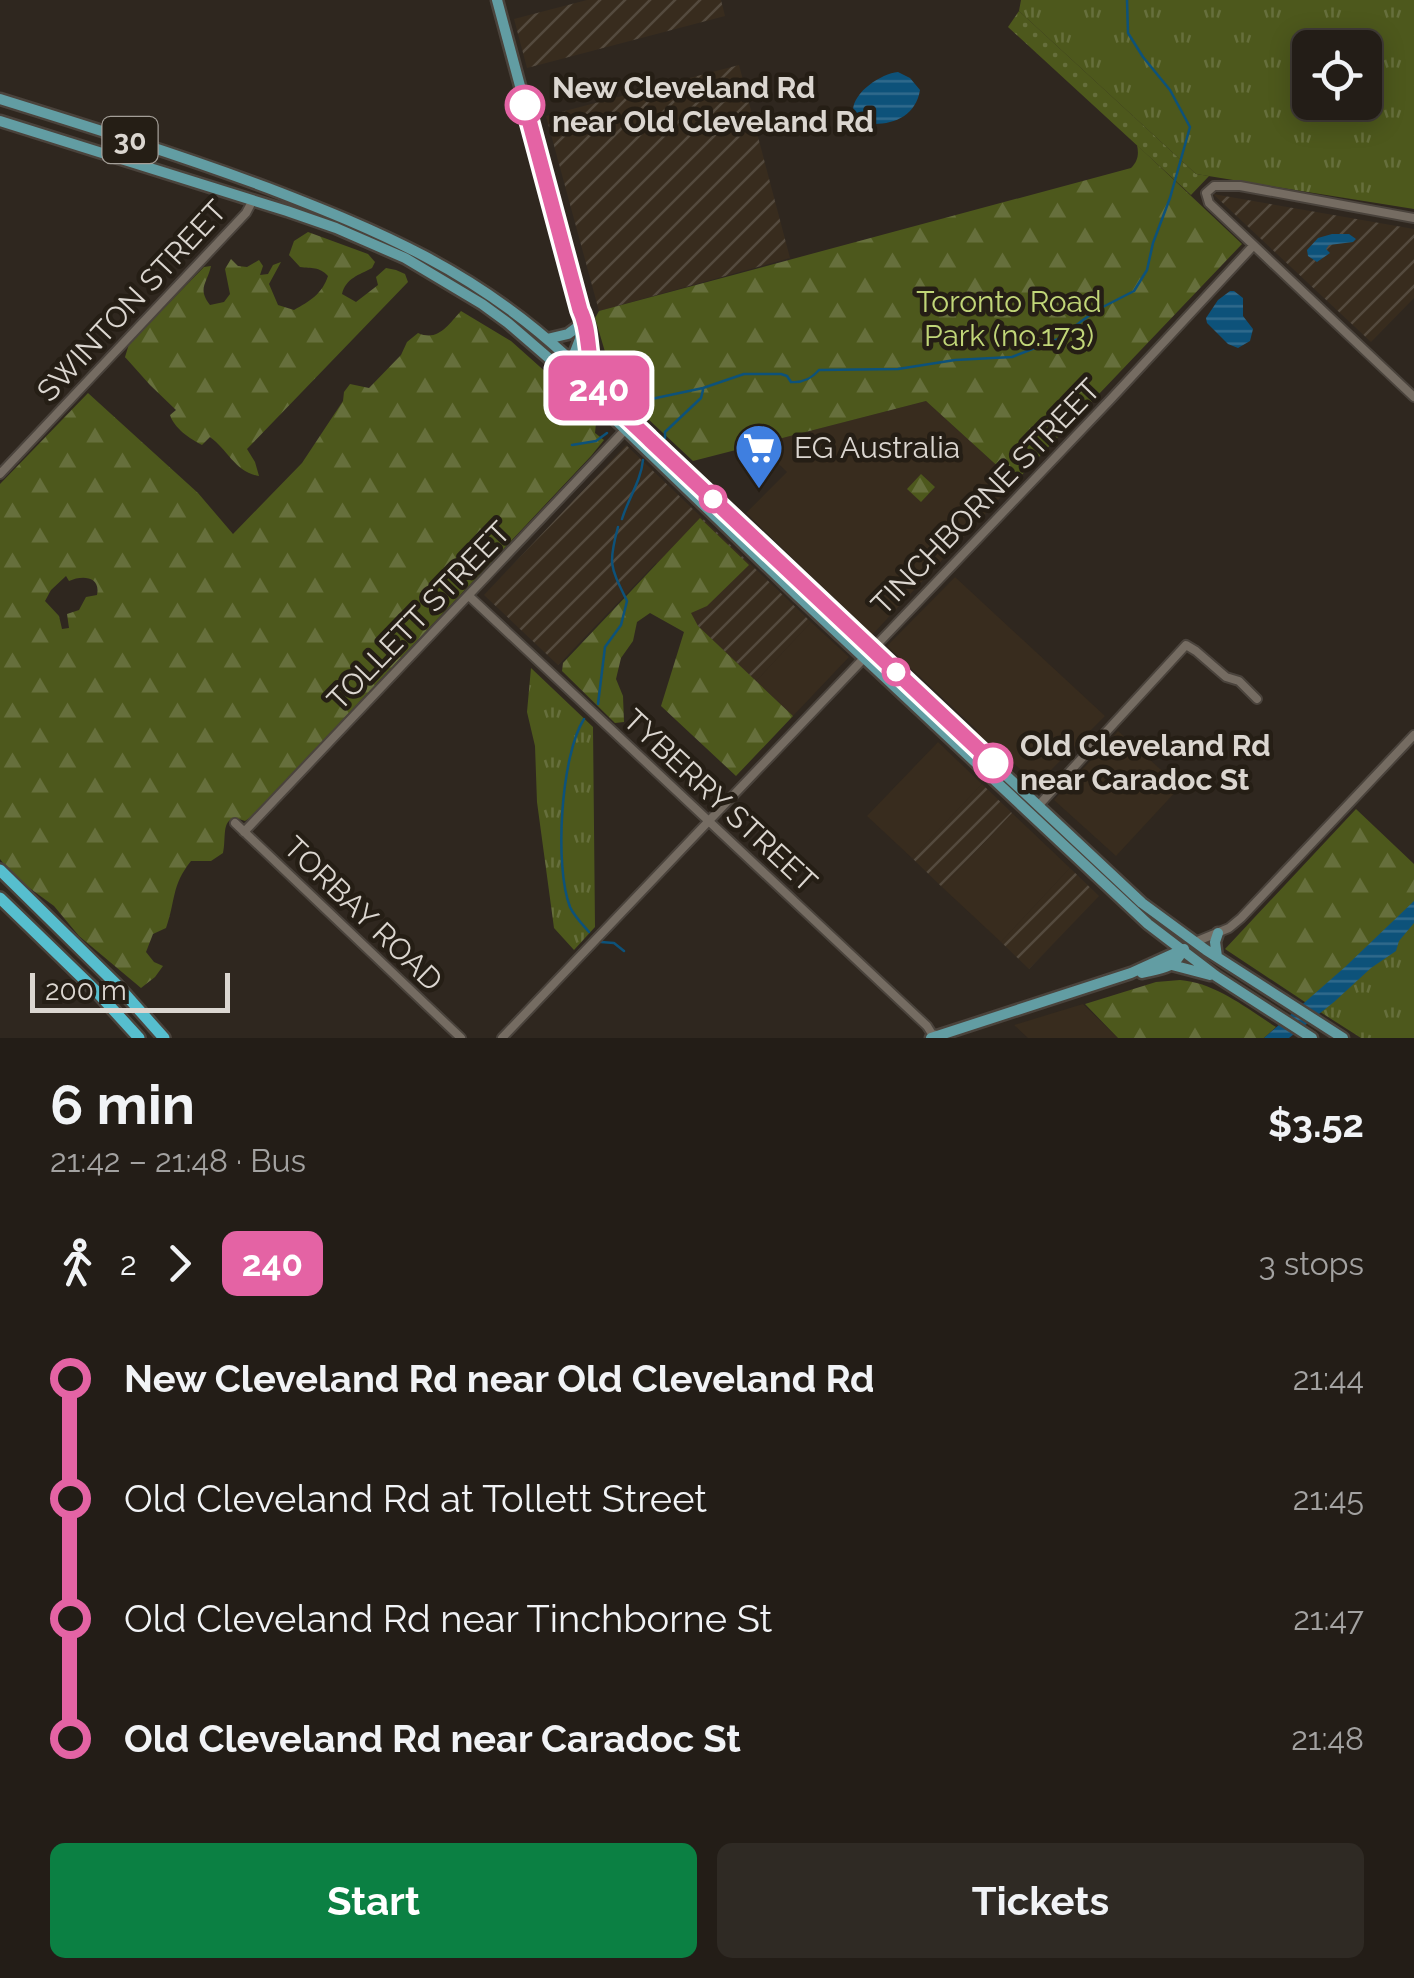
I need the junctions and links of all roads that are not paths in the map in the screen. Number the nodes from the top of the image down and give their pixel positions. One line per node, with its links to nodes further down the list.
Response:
1 (497, 0): 7 (main road)
2 (0, 99): 9 (main road, 30)
3 (0, 121): 4 (main road, 30)
4 (253, 200): 11 (main road, 30); 15 (street, SWINTON STREET)
5 (1414, 218): 6 (street)
6 (1254, 246): 13 (street); 17 (street, TINCHBORNE STREET)
7 (580, 310): 8 (main road); 10 (main road)
8 (580, 325): 9 (main road); 11 (main road)
9 (547, 339): 11 (main road)
10 (588, 353): 11 (main road); 12 (main road)
11 (571, 370): 12 (main road); 14 (main road)
12 (598, 387): 17 (main road)
13 (1414, 397)
14 (625, 430): 16 (street, TOLLETT STREET); 17 (main road)
15 (0, 474)
16 (469, 596): 21 (street, TYBERRY STREET); 23 (street, TOLLETT STREET)
17 (868, 654): 20 (main road); 21 (street, TINCHBORNE STREET); 27 (main road)
18 (1257, 699): 20 (street)
19 (1414, 735): 26 (street)
20 (1038, 806): 28 (main road)
21 (708, 820): 35 (street, TYBERRY STREET); 39 (street, TINCHBORNE STREET)
22 (234, 823): 23 (street, TORBAY ROAD)
23 (244, 832): 38 (street, TORBAY ROAD)
24 (0, 870): 37 (highway)
25 (0, 898): 36 (highway)
26 (1218, 933): 28 (street); 30 (main road)
27 (1160, 934): 29 (main road); 32 (main road)
28 (1195, 942): 29 (main road); 30 (main road)
29 (1182, 951): 31 (main road); 32 (main road); 34 (main road)
30 (1217, 957): 41 (main road)
31 (1172, 965): 33 (main road); 34 (main road)
32 (1148, 966): 33 (main road)
33 (1131, 973): 35 (main road)
34 (1216, 976): 40 (main road)
35 (936, 1037)
36 (139, 1038)
37 (164, 1038)
38 (461, 1038)
39 (502, 1038)
40 (1312, 1038)
41 (1343, 1038)

